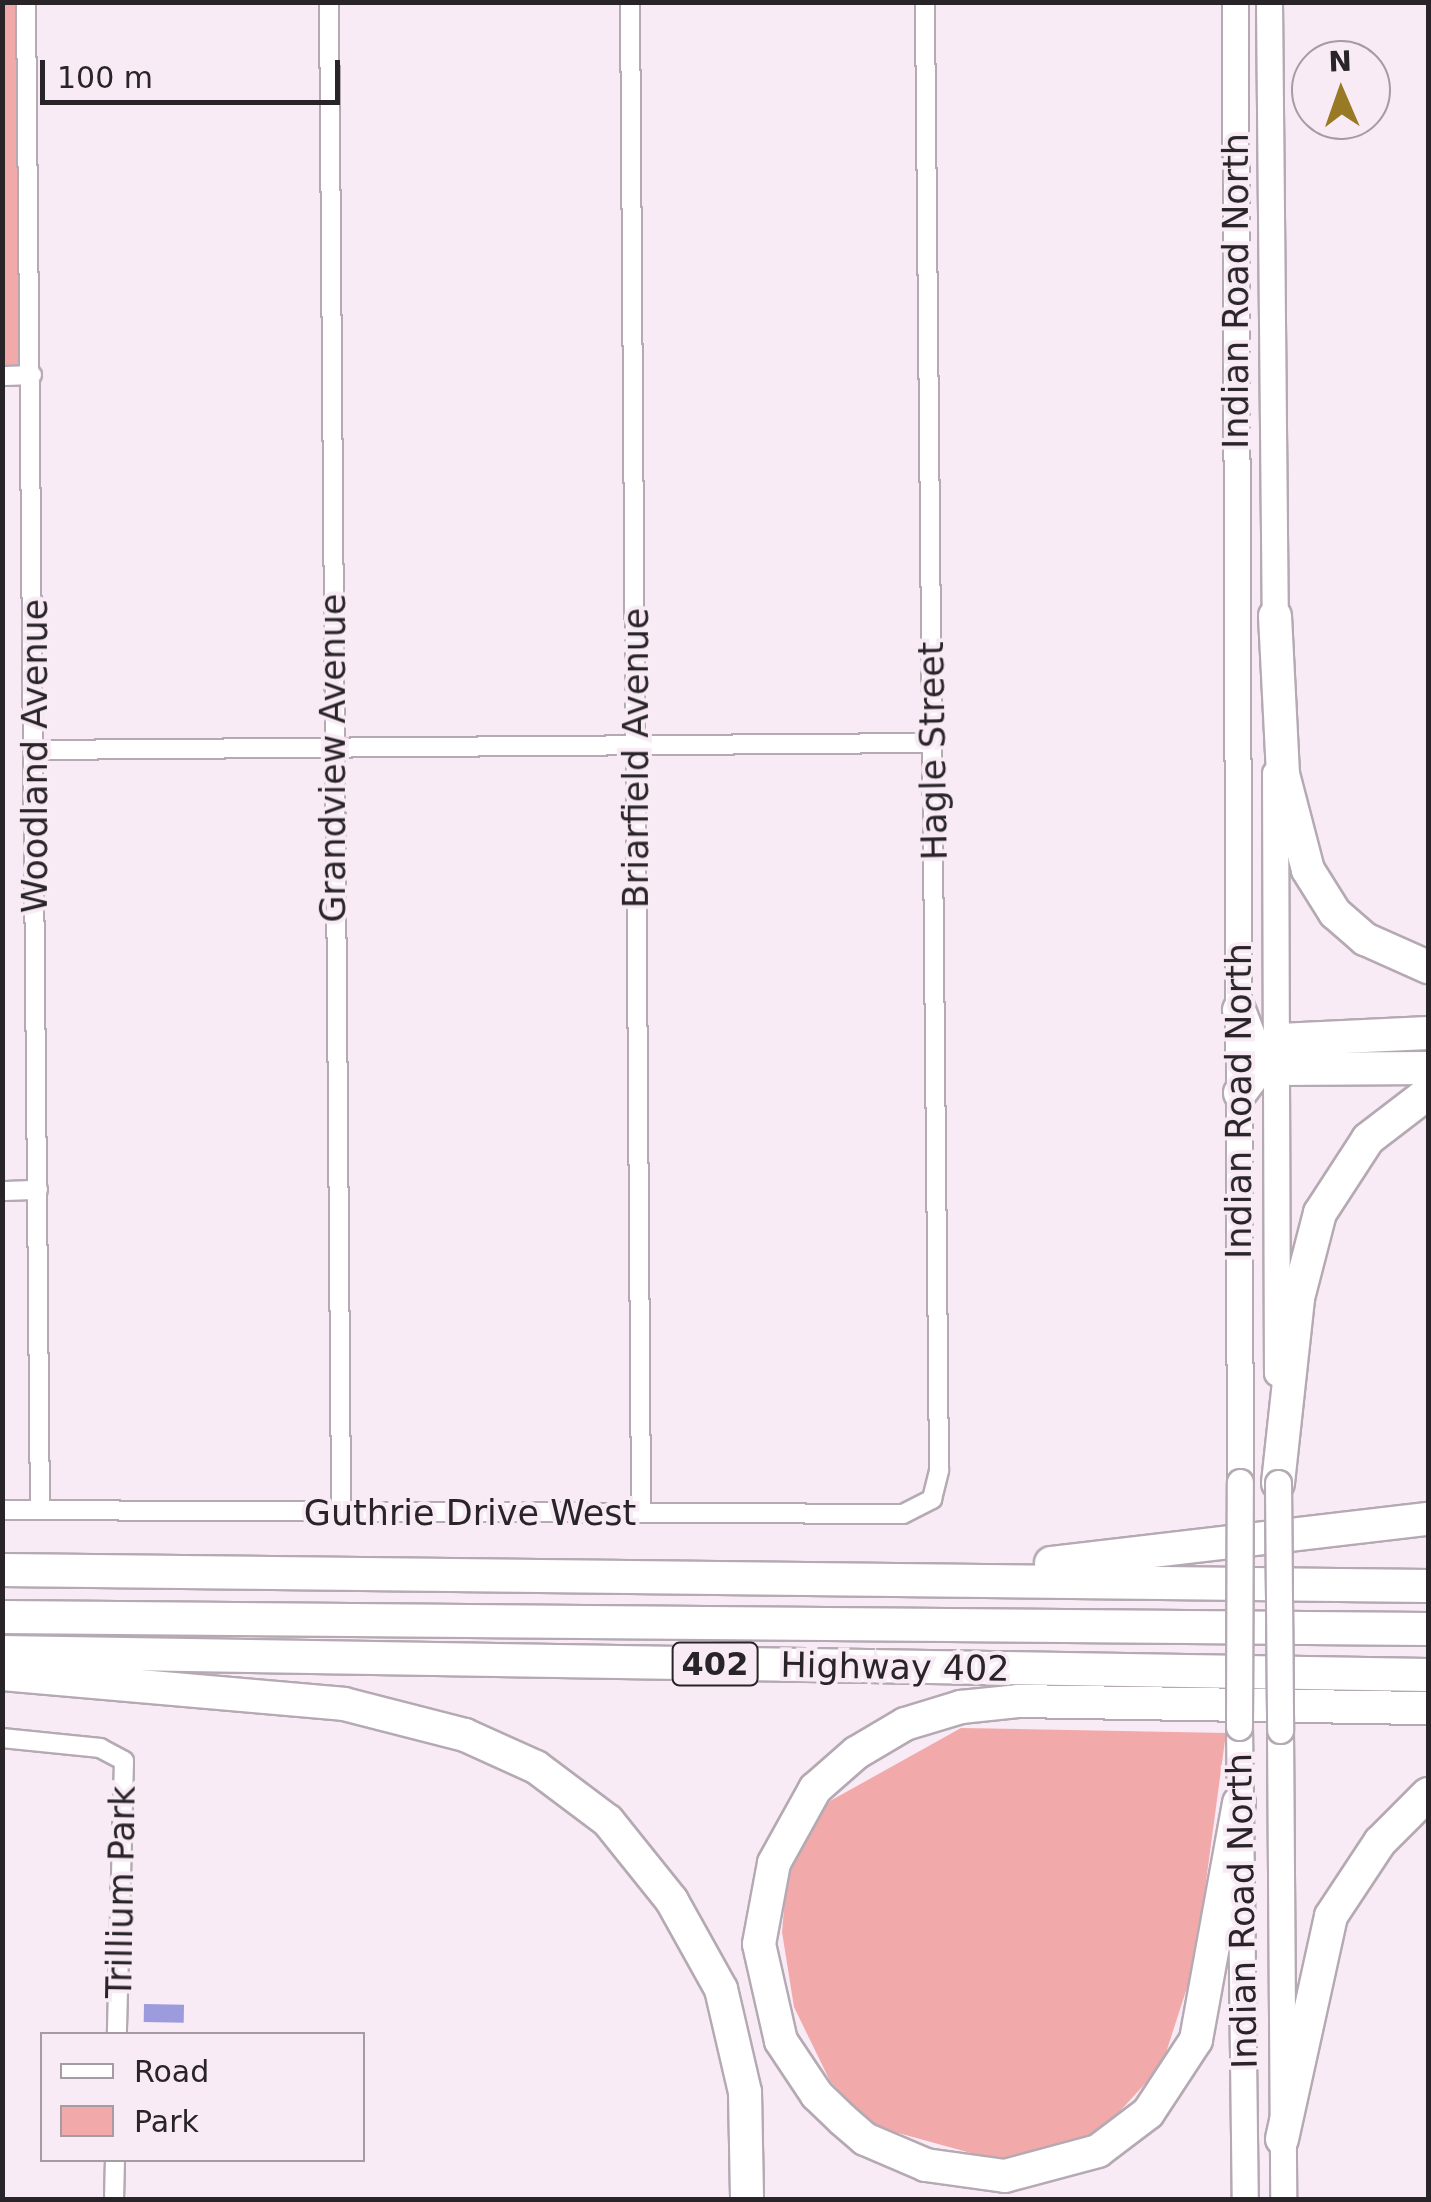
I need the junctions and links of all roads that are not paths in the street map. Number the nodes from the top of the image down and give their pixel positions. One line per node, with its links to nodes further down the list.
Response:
1 (26, 2): 8 (street, Woodland Avenue)
2 (328, 2): 12 (street, Grandview Avenue)
3 (630, 2): 11 (street, Briarfield Avenue)
4 (926, 2): 10 (street, Hagle Street)
5 (1234, 2): 15 (main road, Indian Road North)
6 (1269, 2): 9 (main road, Indian Road North)
7 (2, 376): 8 (street)
8 (32, 376): 13 (street, Woodland Avenue)
9 (1275, 616): 14 (highway); 17 (main road, Indian Road North)
10 (933, 743): 11 (street); 24 (street, Hagle Street)
11 (636, 747): 12 (street); 28 (street, Briarfield Avenue)
12 (332, 748): 13 (street); 27 (street, Grandview Avenue)
13 (34, 750): 21 (street, Woodland Avenue)
14 (1428, 967)
15 (1239, 1010): 17 (highway); 19 (main road, Indian Road North)
16 (1428, 1033): 17 (highway)
17 (1271, 1057): 18 (highway); 19 (highway); 23 (main road, Indian Road North)
18 (1428, 1068)
19 (1240, 1093): 43 (main road, Indian Road North, bridge)
20 (1428, 1093): 23 (highway)
21 (38, 1190): 22 (street); 26 (street, Woodland Avenue)
22 (2, 1191)
23 (1278, 1482): 45 (main road, Indian Road North, bridge)
24 (932, 1498): 28 (street, Guthrie Drive West)
25 (2, 1510): 26 (street, Guthrie Drive West)
26 (40, 1510): 27 (street, Guthrie Drive West)
27 (340, 1513): 28 (street, Guthrie Drive West)
28 (642, 1514)
29 (1428, 1519): 31 (highway)
30 (2, 1570): 31 (highway)
31 (850, 1576): 32 (highway)
32 (1428, 1586)
33 (2, 1596): 34 (highway, Highway 402 / 402)
34 (1428, 1608)
35 (2, 1616): 36 (highway)
36 (1428, 1628)
37 (2, 1652): 39 (highway, Highway 402 / 402)
38 (2, 1674): 48 (highway)
39 (1428, 1675)
40 (1428, 1708): 43 (highway)
41 (2, 1738): 44 (street, Trillium Park)
42 (1428, 1794): 45 (highway)
43 (1239, 1803): 49 (main road, Indian Road North)
44 (118, 2032)
45 (1282, 2139): 50 (main road, Indian Road North)
46 (115, 2162): 47 (street)
47 (114, 2200)
48 (747, 2200)
49 (1245, 2200)
50 (1283, 2200)

